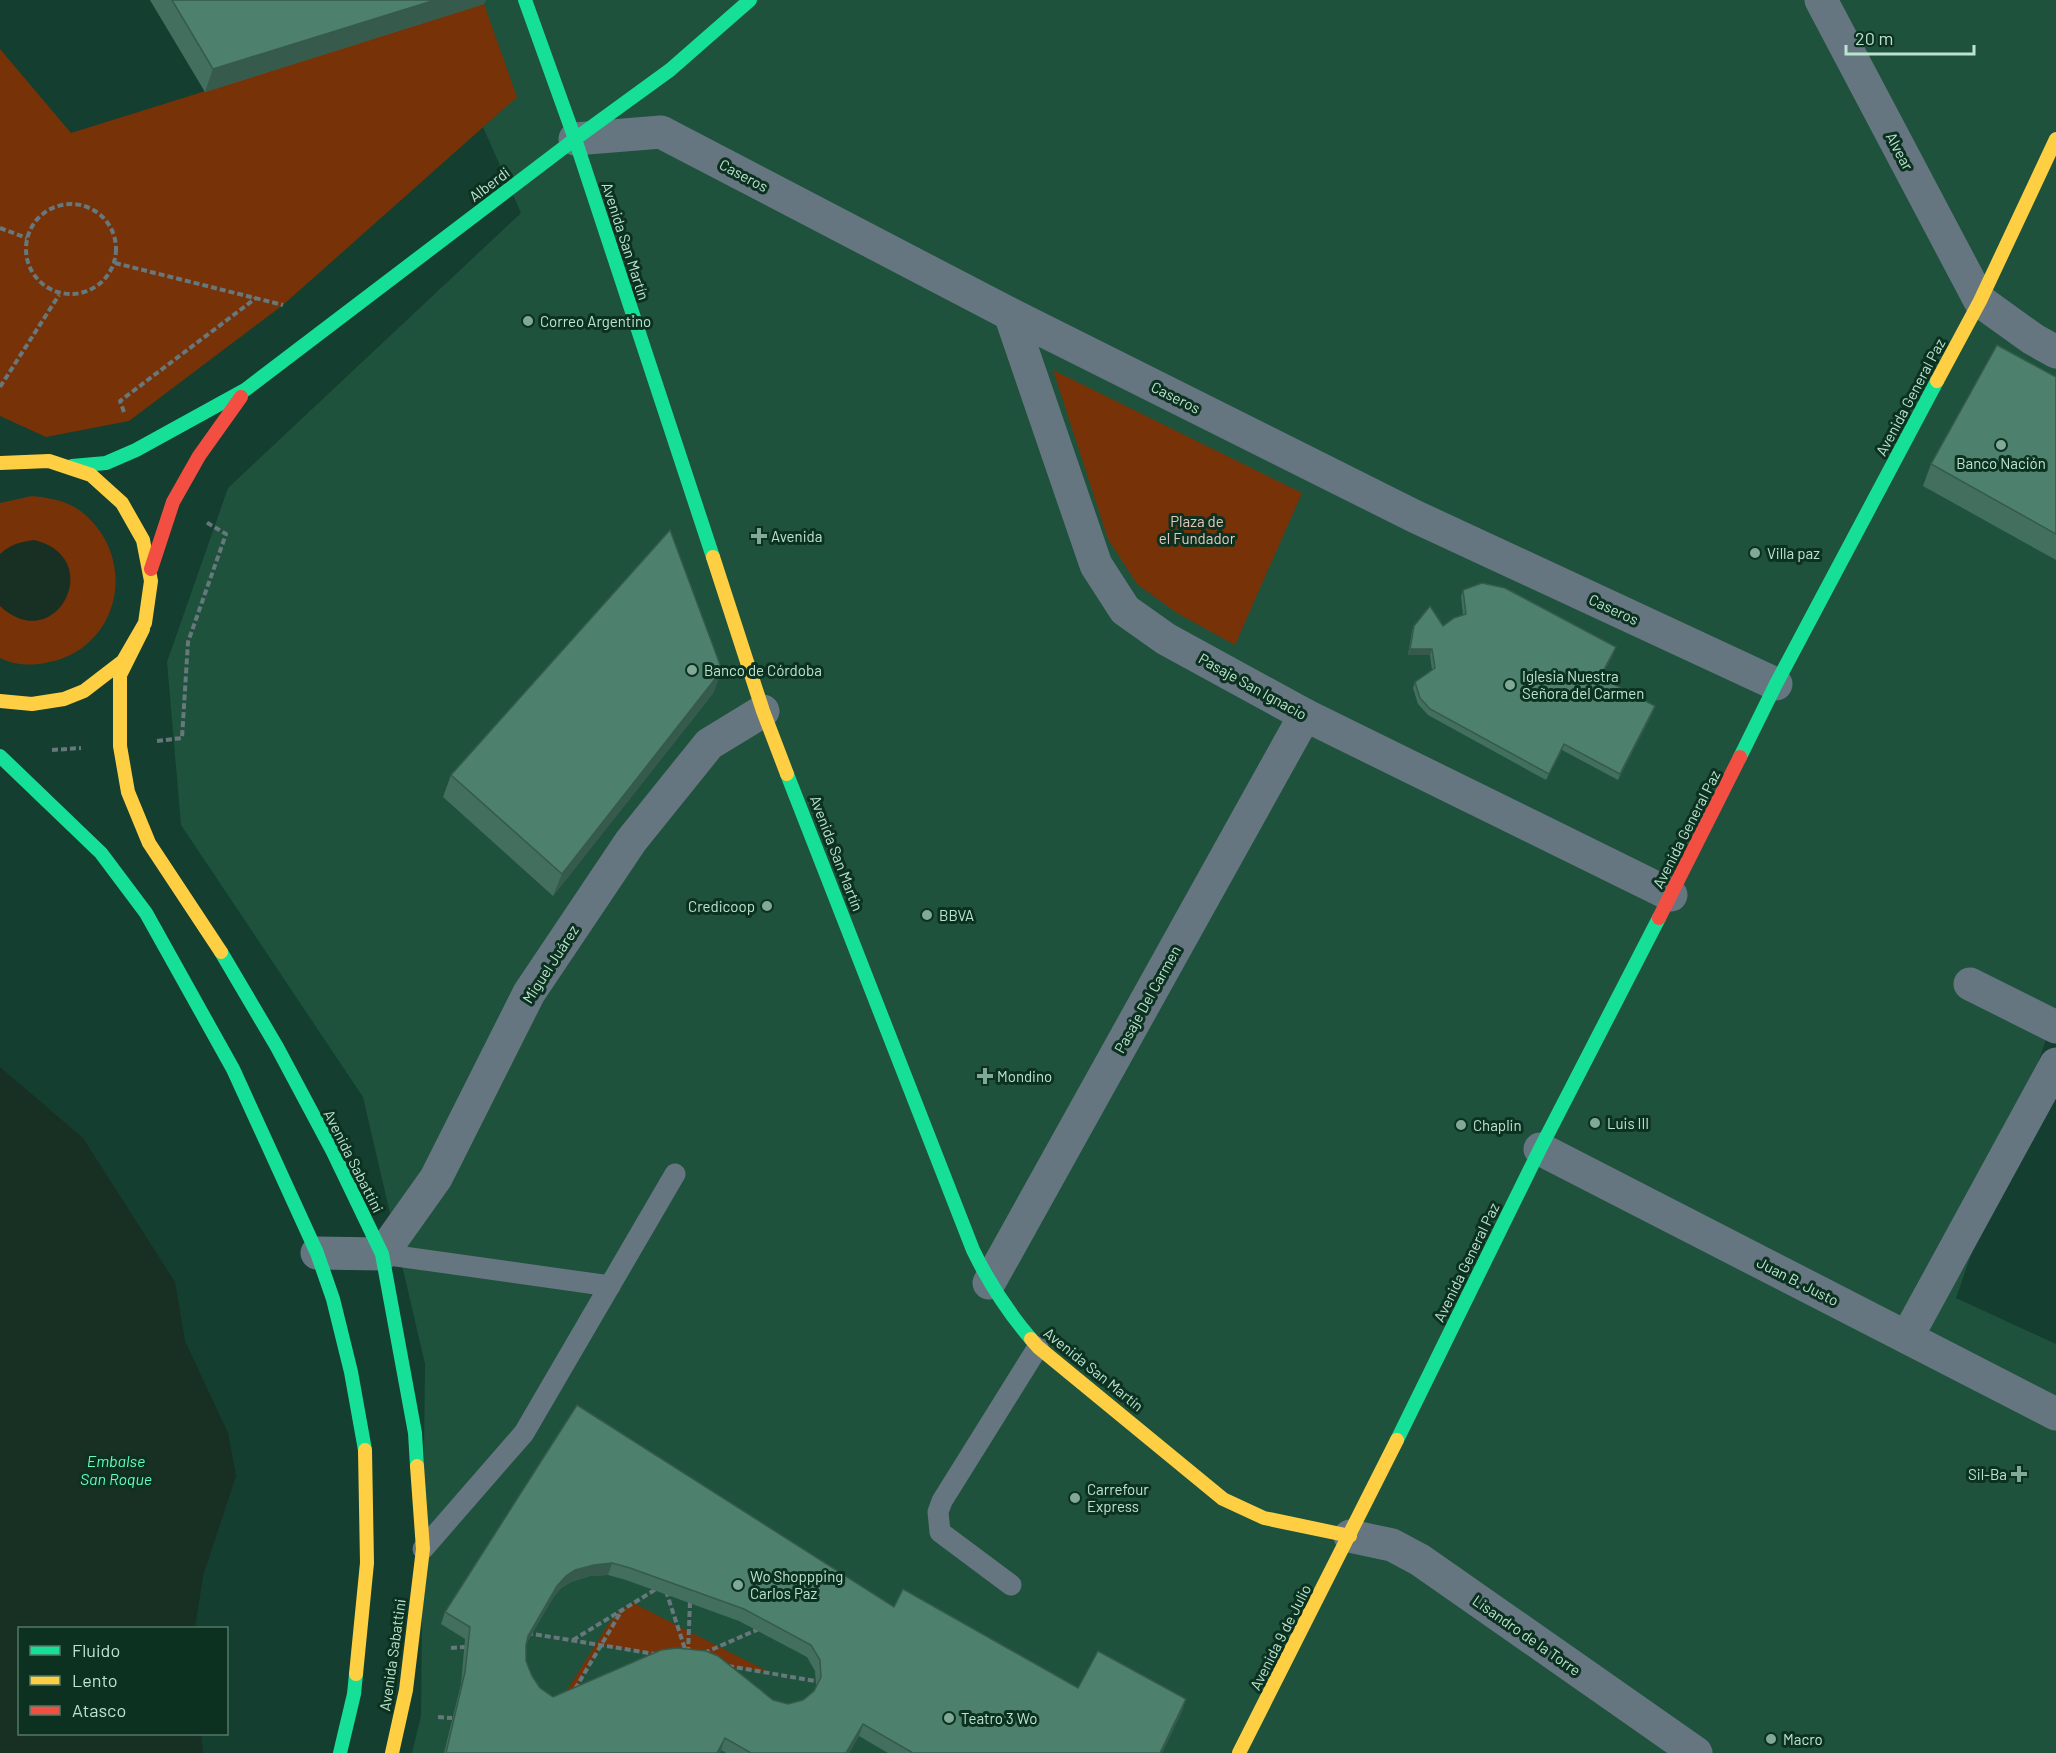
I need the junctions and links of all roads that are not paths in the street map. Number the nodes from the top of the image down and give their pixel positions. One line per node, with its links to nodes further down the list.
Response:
1 (525, 0): 4 (main road, Avenida San Martín)
2 (750, 0): 4 (main road, Alberdi)
3 (1821, 0): 6 (street, Alvear)
4 (575, 139): 7 (street, Caseros); 9 (main road, Alberdi); 18 (main road, Avenida San Martín)
5 (2056, 140): 6 (main road, Avenida General Paz)
6 (1980, 301): 8 (street); 16 (main road, Avenida General Paz)
7 (1010, 314): 16 (street, Caseros); 19 (street, Pasaje San Ignacio)
8 (2056, 352)
9 (245, 390): 13 (main road, Alberdi); 14 (main road, Alberdi)
10 (0, 453): 11 (main road)
11 (47, 460): 12 (main road); 13 (main road)
12 (0, 463)
13 (72, 466): 14 (main road)
14 (151, 569): 15 (main road)
15 (143, 629): 17 (main road); 28 (main road, Avenida Sabattini)
16 (1776, 684): 21 (main road, Avenida General Paz)
17 (4, 703)
18 (763, 711): 28 (street, Miguel Juárez); 29 (main road, Avenida San Martín)
19 (1305, 715): 21 (street, Pasaje San Ignacio); 29 (street, Pasaje Del Carmen)
20 (0, 756): 27 (main road)
21 (1671, 894): 25 (main road, Avenida General Paz)
22 (1970, 984): 23 (street)
23 (2056, 1027)
24 (2056, 1064): 31 (street)
25 (1540, 1149): 31 (street, Juan B. Justo); 34 (main road, Avenida General Paz)
26 (675, 1174): 30 (lane)
27 (317, 1253): 28 (street); 37 (main road)
28 (382, 1254): 30 (lane); 35 (main road, Avenida Sabattini)
29 (989, 1283): 32 (main road, Avenida San Martín)
30 (610, 1286): 35 (lane)
31 (1907, 1337): 33 (street, Juan B. Justo)
32 (1038, 1347): 34 (main road, Avenida San Martín); 36 (lane)
33 (2056, 1414)
34 (1350, 1536): 39 (main road, Avenida 9 de Julio); 40 (street, Lisandro de la Torre)
35 (423, 1549): 38 (main road, Avenida Sabattini)
36 (1011, 1585)
37 (340, 1753)
38 (392, 1753)
39 (1239, 1753)
40 (1696, 1753)

